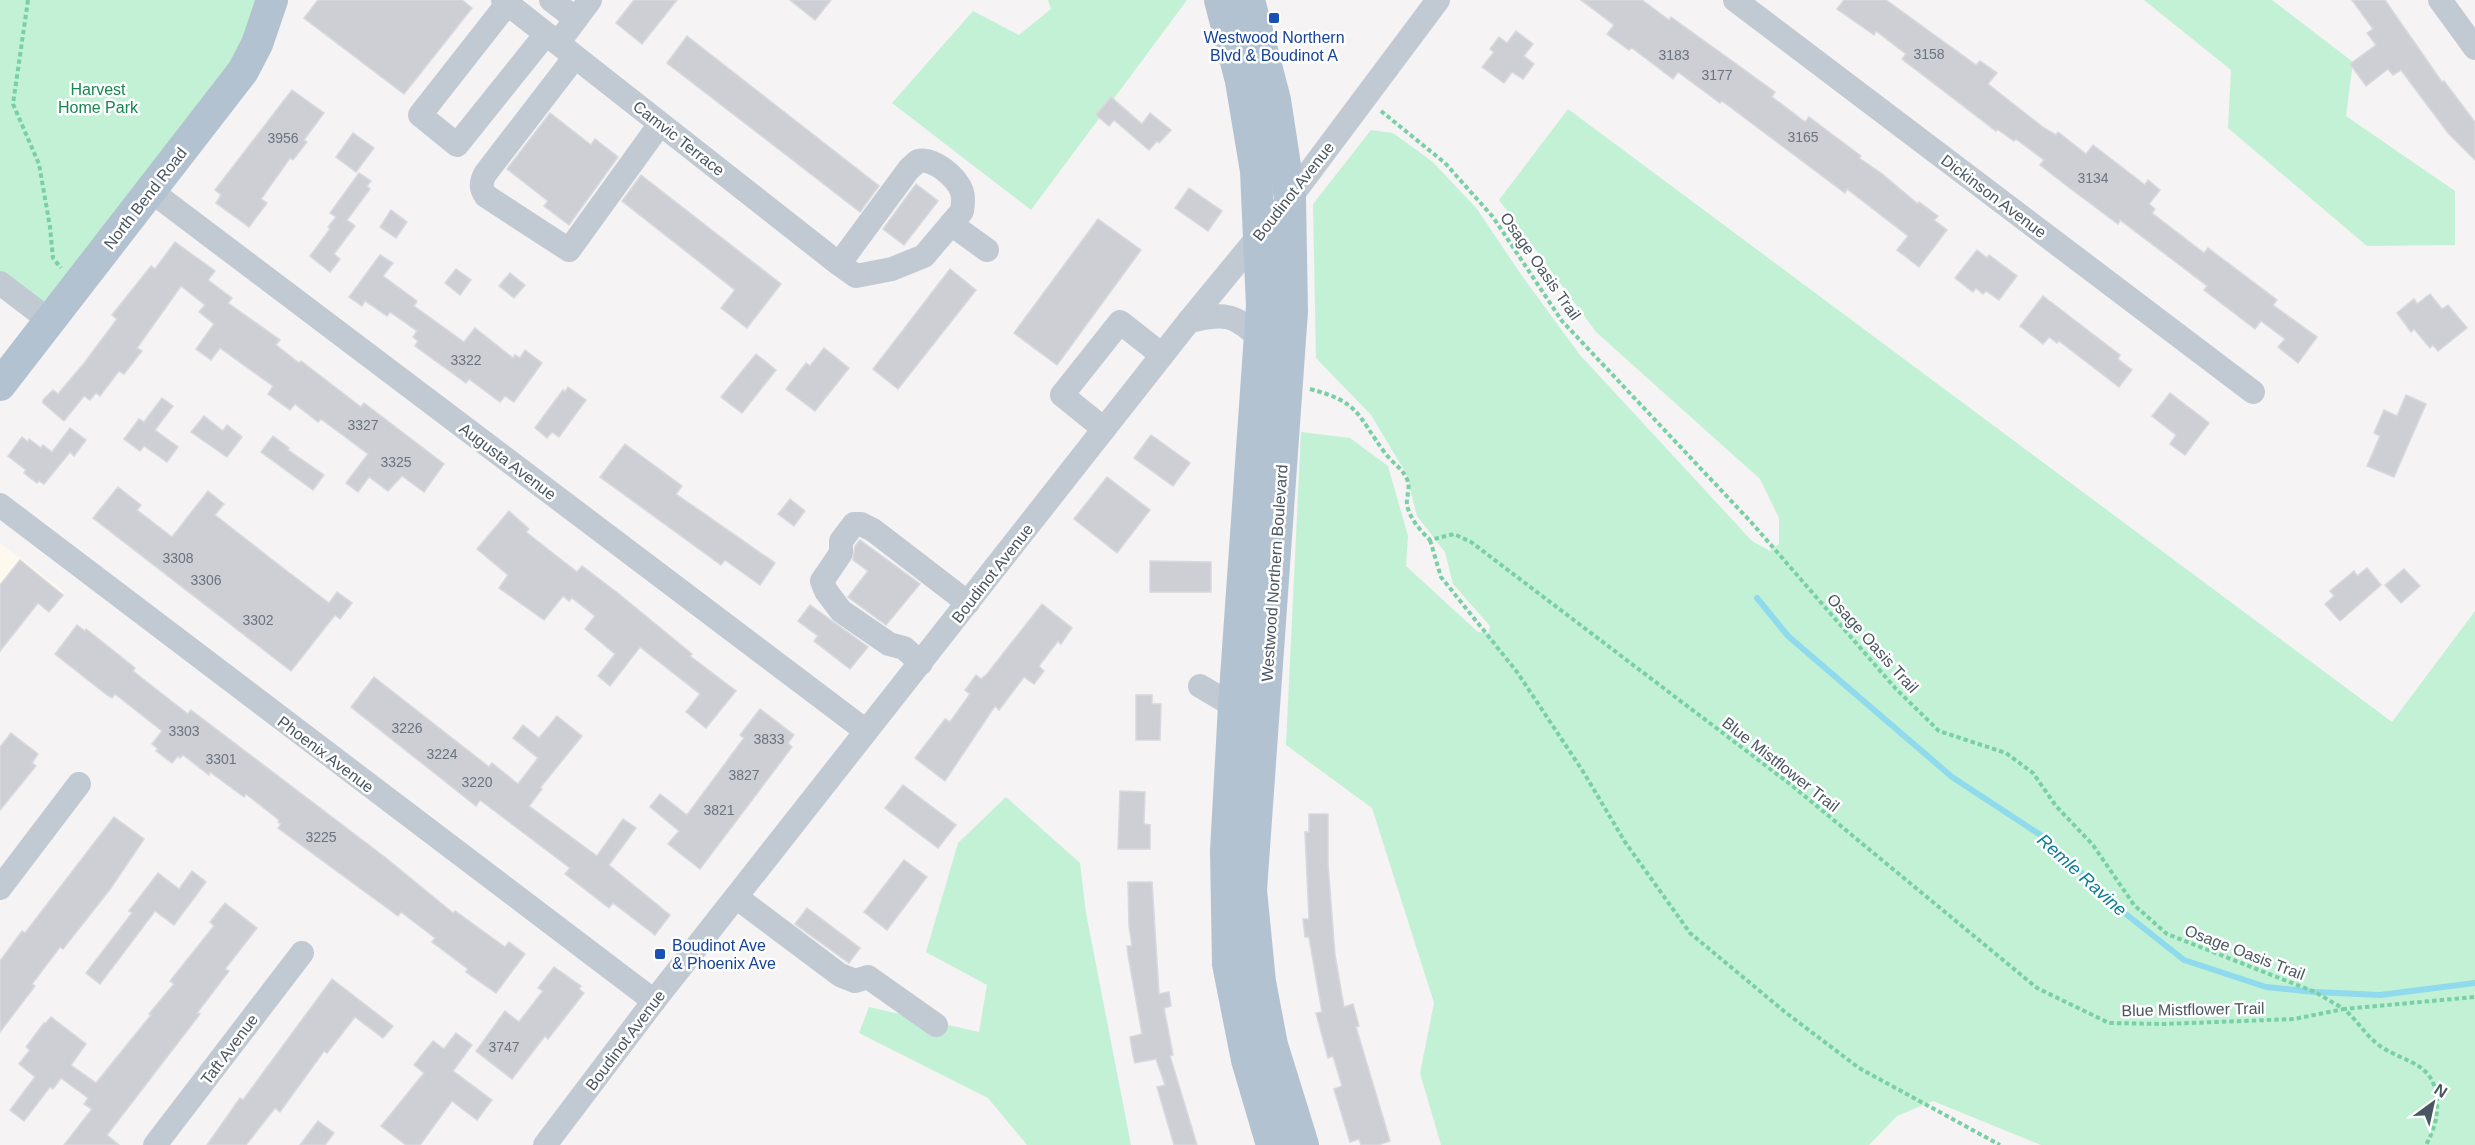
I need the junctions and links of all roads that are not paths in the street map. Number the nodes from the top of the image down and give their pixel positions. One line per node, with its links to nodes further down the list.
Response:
1 (272, 0): 14 (main road, North Bend Road)
2 (551, 0): 10 (street)
3 (591, 0): 10 (street)
4 (1220, 0): 17 (main road, Westwood Northern Boulevard)
5 (1249, 0): 15 (main road, Westwood Northern Boulevard)
6 (1438, 0): 15 (street, Boudinot Avenue)
7 (1735, 0): 26 (street, Dickinson Avenue)
8 (2440, 0): 12 (street)
9 (514, 4): 11 (street, Camvic Terrace); 11 (street)
10 (576, 19): 11 (street)
11 (560, 45): 13 (street, Camvic Terrace); 13 (street)
12 (2475, 48)
13 (660, 124): 19 (street, Camvic Terrace)
14 (151, 191): 21 (main road, North Bend Road); 33 (street, Augusta Avenue)
15 (1290, 198): 17 (street, Boudinot Avenue); 32 (main road, Westwood Northern Boulevard)
16 (951, 224): 18 (street); 19 (street); 19 (street)
17 (1259, 236): 22 (street, Boudinot Avenue); 23 (main road, Westwood Northern Boulevard)
18 (987, 250)
19 (848, 270)
20 (0, 283): 21 (street)
21 (50, 321): 25 (main road, North Bend Road)
22 (1189, 321): 23 (street); 24 (street, Boudinot Avenue)
23 (1260, 339): 32 (main road, Westwood Northern Boulevard)
24 (1162, 355): 27 (street, Boudinot Avenue); 27 (street)
25 (0, 385)
26 (2253, 393)
27 (1104, 429): 29 (street, Boudinot Avenue)
28 (0, 506): 38 (street, Phoenix Avenue)
29 (968, 603): 30 (street, Boudinot Avenue); 30 (street)
30 (921, 663): 33 (street, Boudinot Avenue)
31 (1200, 686): 32 (street)
32 (1249, 707): 42 (main road, Westwood Northern Boulevard); 43 (main road, Westwood Northern Boulevard)
33 (866, 731): 36 (street, Boudinot Avenue)
34 (79, 784): 35 (street)
35 (0, 888)
36 (736, 897): 38 (street, Boudinot Avenue); 39 (street)
37 (302, 953): 40 (street, Taft Avenue)
38 (654, 1001): 41 (street, Boudinot Avenue)
39 (936, 1025)
40 (155, 1145)
41 (545, 1145)
42 (1272, 1145)
43 (1303, 1145)

